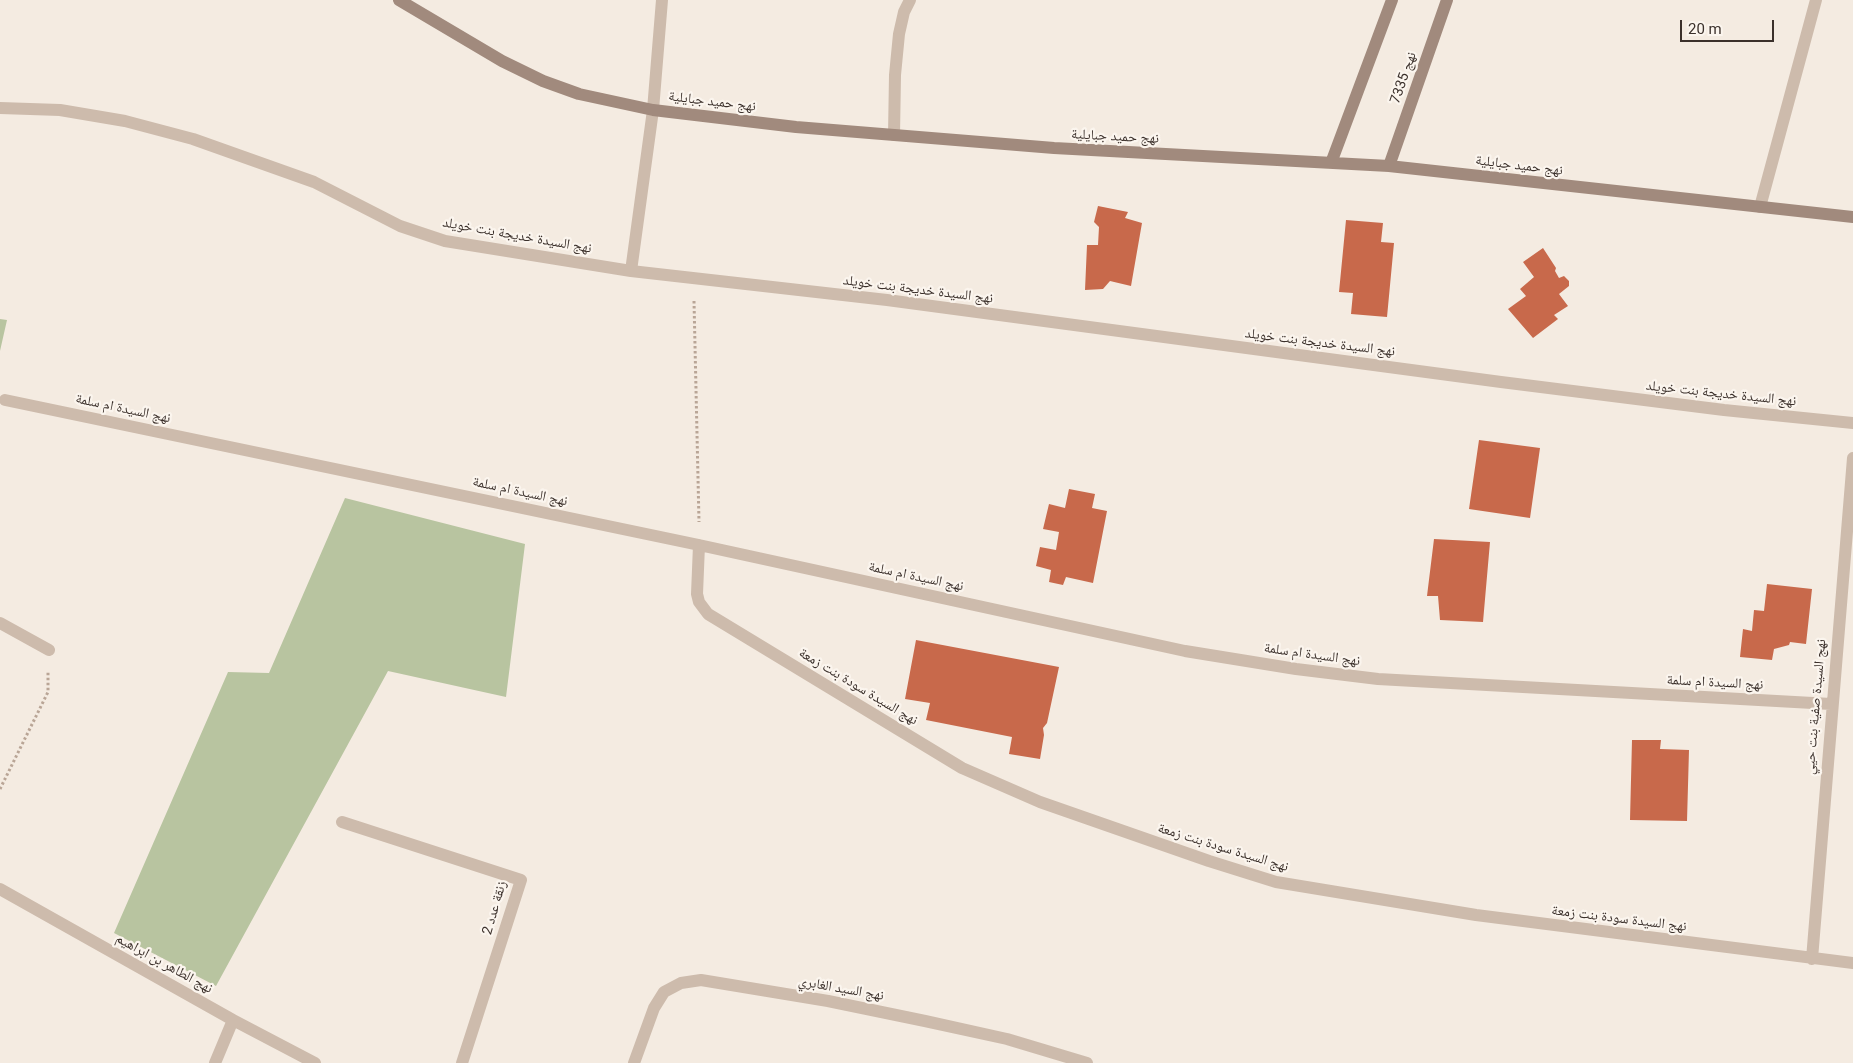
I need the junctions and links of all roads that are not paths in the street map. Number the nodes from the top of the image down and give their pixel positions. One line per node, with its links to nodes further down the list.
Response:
1 (399, 0): 8 (street, نهج حميد جبايلية)
2 (662, 0): 8 (street)
3 (910, 0): 9 (street)
4 (1392, 0): 10 (street)
5 (1447, 0): 11 (street, نهج 7335)
6 (1816, 0): 12 (street)
7 (0, 108): 14 (street, نهج السيدة خديجة بنت خويلد)
8 (653, 110): 9 (street, نهج حميد جبايلية); 14 (street)
9 (894, 135): 10 (street, نهج حميد جبايلية)
10 (1331, 163): 11 (street, نهج حميد جبايلية)
11 (1389, 166): 12 (street, نهج حميد جبايلية)
12 (1760, 207): 13 (street, نهج حميد جبايلية)
13 (1853, 217)
14 (631, 271): 16 (street, نهج السيدة خديجة بنت خويلد)
15 (5, 400): 18 (street, نهج السيدة ام سلمة)
16 (1853, 423)
17 (1853, 458): 21 (street, نهج السيدة صفية بنت حيي)
18 (699, 545): 21 (street, نهج السيدة ام سلمة); 24 (street, نهج السيدة سودة بنت زمعة)
19 (0, 623): 20 (street)
20 (49, 650)
21 (1831, 704): 24 (street, نهج السيدة صفية بنت حيي)
22 (342, 822): 29 (street, زنقة عدد 2)
23 (0, 889): 26 (street, نهج الطاهر بن ابراهيم)
24 (1812, 959): 25 (street, نهج السيدة سودة بنت زمعة)
25 (1853, 963)
26 (234, 1020): 27 (street); 28 (street, نهج الطاهر بن ابراهيم)
27 (215, 1063)
28 (315, 1063)
29 (462, 1063)
30 (634, 1063): 31 (street, نهج السيد الغابري)
31 (1086, 1063)

